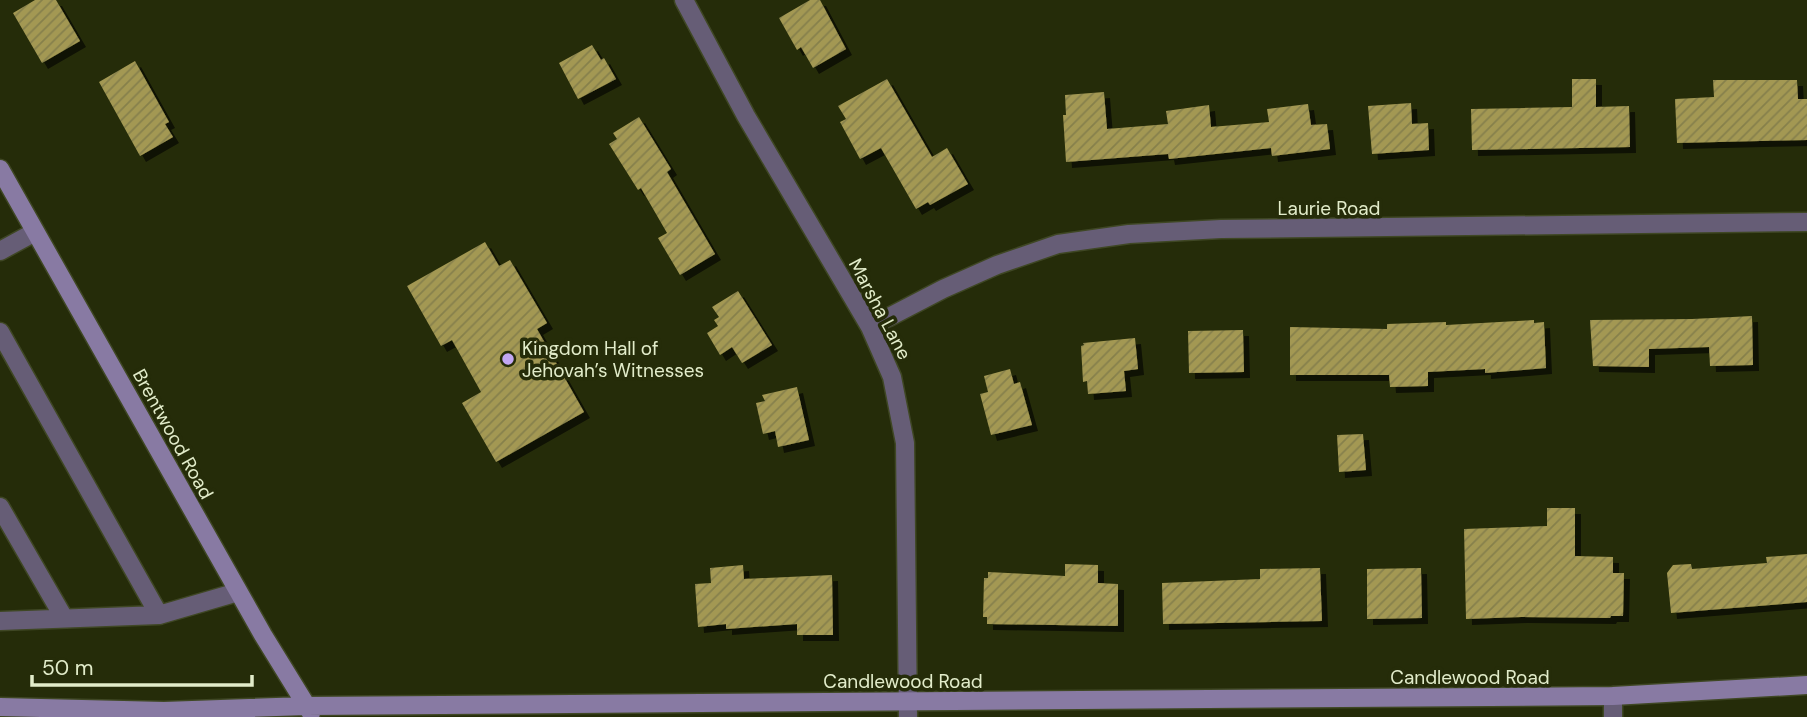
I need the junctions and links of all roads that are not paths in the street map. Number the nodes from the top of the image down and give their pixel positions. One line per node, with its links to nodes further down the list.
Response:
1 (684, 0): 6 (street, Marsha Lane)
2 (0, 169): 4 (street, Brentwood Road)
3 (1807, 222): 6 (street, Laurie Road)
4 (35, 232): 5 (street); 9 (street, Brentwood Road)
5 (0, 251)
6 (870, 327): 16 (street, Marsha Lane)
7 (0, 332): 10 (street)
8 (0, 507): 11 (street)
9 (238, 592): 10 (street); 17 (street, Brentwood Road)
10 (159, 615): 11 (street)
11 (64, 618): 12 (street)
12 (0, 621)
13 (1807, 685): 14 (street, Candlewood Road)
14 (1613, 696): 16 (street, Candlewood Road); 18 (street)
15 (0, 707): 17 (street, Candlewood Road)
16 (909, 710): 17 (street, Candlewood Road)
17 (310, 712)
18 (1613, 717)

